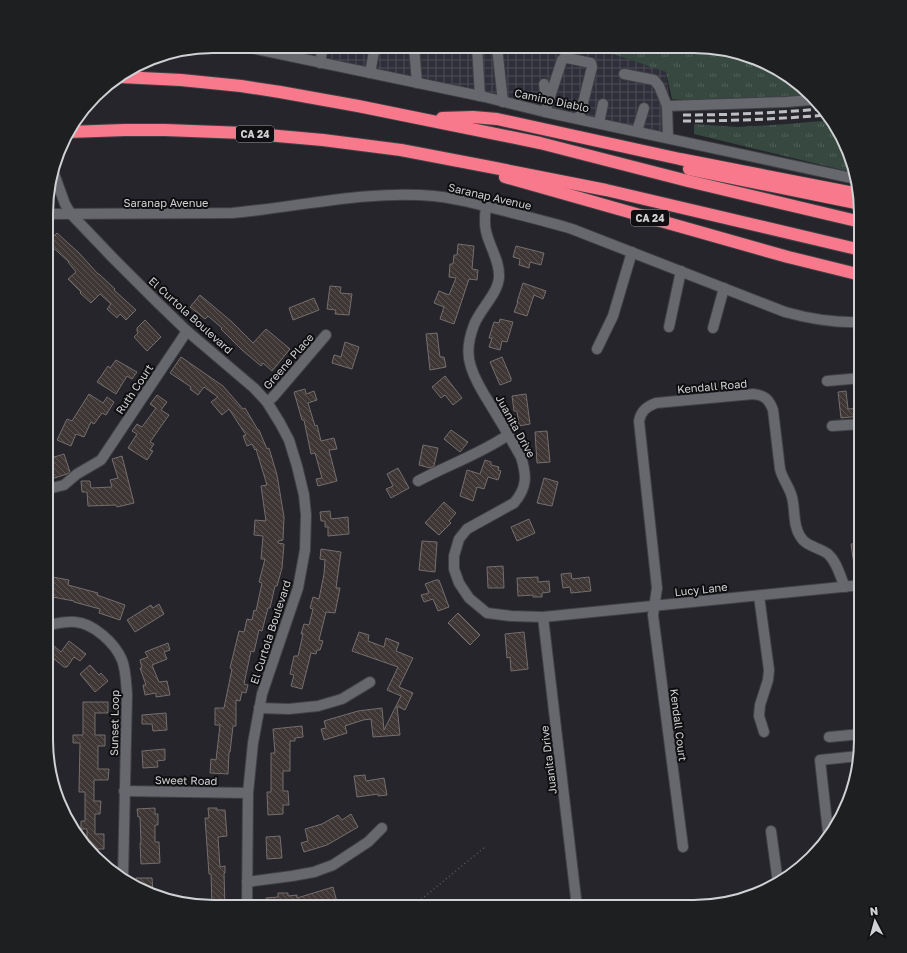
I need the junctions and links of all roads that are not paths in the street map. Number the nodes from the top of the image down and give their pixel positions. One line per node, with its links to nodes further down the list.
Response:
1 (277, 53): 7 (street, Camino Diablo)
2 (322, 53): 7 (street)
3 (374, 53): 8 (street)
4 (414, 53): 11 (street)
5 (477, 53): 13 (street)
6 (498, 53): 16 (street)
7 (320, 62): 8 (street, Camino Diablo)
8 (370, 73): 11 (street, Camino Diablo)
9 (624, 74): 18 (street)
10 (128, 77): 21 (highway)
11 (417, 83): 13 (street, Camino Diablo)
12 (544, 84): 14 (street)
13 (480, 96): 16 (street, Camino Diablo)
14 (550, 98): 20 (street); 22 (street)
15 (807, 100): 18 (street)
16 (503, 102): 20 (street, Camino Diablo)
17 (603, 104): 23 (street)
18 (667, 106): 26 (street)
19 (644, 108): 24 (street)
20 (545, 112): 22 (street, Camino Diablo)
21 (417, 118): 27 (highway); 31 (highway)
22 (579, 119): 23 (street, Camino Diablo)
23 (598, 123): 24 (street, Camino Diablo)
24 (637, 131): 26 (street, Camino Diablo)
25 (75, 132): 28 (highway, CA 24)
26 (668, 138): 29 (street, Camino Diablo)
27 (540, 143): 32 (highway); 36 (highway)
28 (441, 157): 37 (highway); 40 (highway, CA 24)
29 (850, 178)
30 (56, 180): 35 (street, El Curtola Boulevard)
31 (853, 193)
32 (854, 203)
33 (486, 206): 35 (street, Saranap Avenue); 38 (street, Saranap Avenue); 53 (street, Juanita Drive)
34 (53, 214): 35 (street, Saranap Avenue)
35 (71, 214): 45 (street, El Curtola Boulevard)
36 (854, 220)
37 (854, 248)
38 (632, 252): 39 (street, Saranap Avenue); 47 (street)
39 (681, 271): 41 (street, Saranap Avenue); 43 (street)
40 (854, 273)
41 (724, 288): 42 (street, Saranap Avenue); 44 (street)
42 (854, 322)
43 (669, 327)
44 (713, 328)
45 (188, 331): 50 (street, El Curtola Boulevard); 55 (street, Ruth Court)
46 (326, 335): 50 (street, Greene Place)
47 (597, 349)
48 (854, 379): 49 (street)
49 (827, 381)
50 (267, 402): 63 (street, El Curtola Boulevard)
51 (854, 424): 52 (street)
52 (832, 426)
53 (508, 435): 54 (street); 60 (street, Juanita Drive)
54 (418, 481)
55 (53, 488)
56 (845, 587): 57 (street, Lucy Lane); 58 (street, Lucy Lane); 59 (street, Kendall Road)
57 (854, 588)
58 (759, 596): 59 (street, Lucy Lane); 64 (street)
59 (655, 606): 60 (street, Lucy Lane); 73 (street, Kendall Court)
60 (543, 617): 78 (street, Juanita Drive)
61 (53, 624): 68 (street, Sunset Loop)
62 (370, 682): 63 (street)
63 (259, 708): 69 (street, El Curtola Boulevard)
64 (764, 732)
65 (854, 735): 66 (street)
66 (829, 737)
67 (853, 757): 71 (street)
68 (124, 791): 69 (street, Sweet Road); 74 (street, Sunset Loop)
69 (248, 793): 76 (street, El Curtola Boulevard)
70 (382, 828): 76 (street)
71 (828, 828)
72 (771, 832): 75 (street)
73 (683, 848)
74 (123, 872)
75 (777, 877)
76 (247, 882): 77 (street, El Curtola Boulevard)
77 (247, 900)
78 (576, 900)

